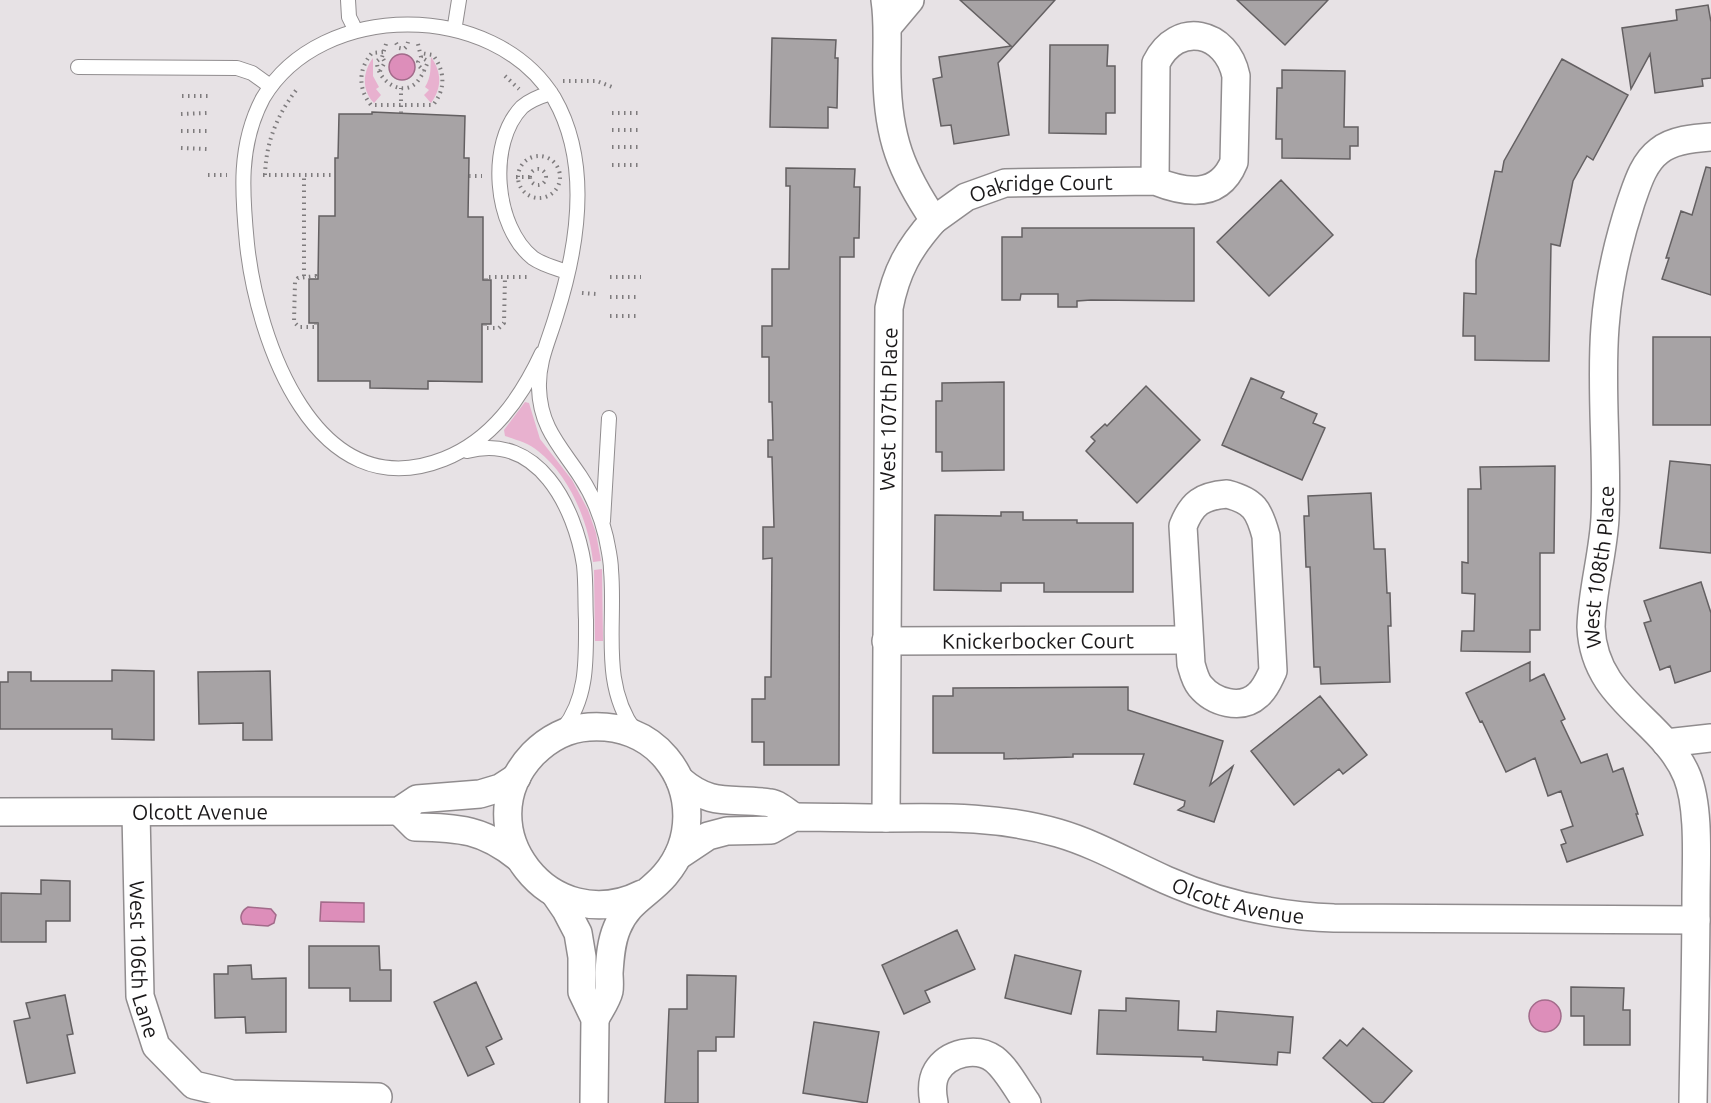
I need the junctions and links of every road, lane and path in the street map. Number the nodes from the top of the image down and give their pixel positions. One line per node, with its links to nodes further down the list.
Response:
1 (348, 0): 5 (lane)
2 (459, 0): 6 (lane)
3 (910, 0): 4 (street)
4 (887, 12): 53 (street)
5 (353, 25): 6 (lane); 18 (lane)
6 (455, 25): 19 (lane)
7 (380, 43): 8 (path)
8 (386, 43): 9 (path); 13 (path)
9 (396, 43)
10 (408, 43): 11 (path)
11 (418, 43): 12 (path); 14 (path)
12 (425, 43)
13 (382, 54): 21 (path); 25 (path)
14 (421, 55): 21 (path); 25 (path)
15 (78, 67): 18 (lane)
16 (500, 72): 22 (path)
17 (301, 85): 45 (path)
18 (270, 86): 70 (lane)
19 (553, 87): 20 (path); 54 (lane); 54 (lane)
20 (612, 87)
21 (401, 88): 25 (path)
22 (520, 90)
23 (182, 96): 24 (path)
24 (208, 96)
25 (401, 105): 29 (path)
26 (612, 112): 27 (path)
27 (640, 112)
28 (208, 113): 30 (path)
29 (401, 113)
30 (181, 114)
31 (612, 130): 32 (path)
32 (639, 130)
33 (181, 131): 34 (path)
34 (208, 131)
35 (1711, 137): 77 (street, West 108th Place)
36 (612, 147): 37 (path)
37 (639, 147)
38 (181, 148): 39 (path)
39 (208, 149)
40 (539, 156): 40 (path)
41 (612, 165): 42 (path)
42 (640, 165)
43 (208, 175): 48 (path)
44 (259, 175): 45 (path)
45 (265, 175): 46 (path)
46 (304, 175): 47 (path); 56 (path)
47 (334, 175)
48 (234, 176)
49 (469, 176): 50 (path)
50 (486, 176)
51 (546, 177): 51 (path)
52 (1155, 181): 52 (street, Oakridge Court); 53 (street, Oakridge Court)
53 (934, 220): 73 (street, West 107th Place)
54 (567, 272): 68 (lane)
55 (533, 273): 57 (path)
56 (304, 276): 60 (path); 66 (path)
57 (505, 277): 61 (path); 67 (path)
58 (610, 277): 59 (path)
59 (641, 277)
60 (316, 279)
61 (486, 280)
62 (610, 297): 63 (path)
63 (640, 297)
64 (610, 316): 65 (path)
65 (640, 316)
66 (316, 323)
67 (485, 324)
68 (542, 353): 70 (lane); 71 (lane)
69 (609, 418): 71 (lane)
70 (451, 456): 74 (lane)
71 (603, 526): 75 (lane)
72 (1189, 640): 72 (street); 73 (street, Knickerbocker Court)
73 (886, 641): 84 (street, West 107th Place)
74 (558, 735): 75 (street); 78 (street)
75 (640, 737): 79 (street)
76 (1711, 738): 77 (street)
77 (1666, 743): 89 (street, West 108th Place)
78 (517, 777): 80 (street, Olcott Avenue); 86 (street)
79 (680, 780): 83 (street, Olcott Avenue); 85 (street)
80 (399, 811): 82 (street, Olcott Avenue); 86 (street)
81 (0, 812): 82 (street, Olcott Avenue)
82 (136, 813): 91 (street, West 106th Lane)
83 (794, 817): 84 (street, Olcott Avenue); 85 (street, Olcott Avenue)
84 (886, 818): 89 (street, Olcott Avenue)
85 (678, 856): 88 (street)
86 (519, 858): 87 (street)
87 (555, 894): 88 (street); 90 (street)
88 (642, 894): 90 (street)
89 (1701, 924): 95 (street, West 108th Place)
90 (595, 1019): 92 (street)
91 (378, 1097)
92 (594, 1103)
93 (934, 1103): 94 (street)
94 (1028, 1103)
95 (1693, 1103)

